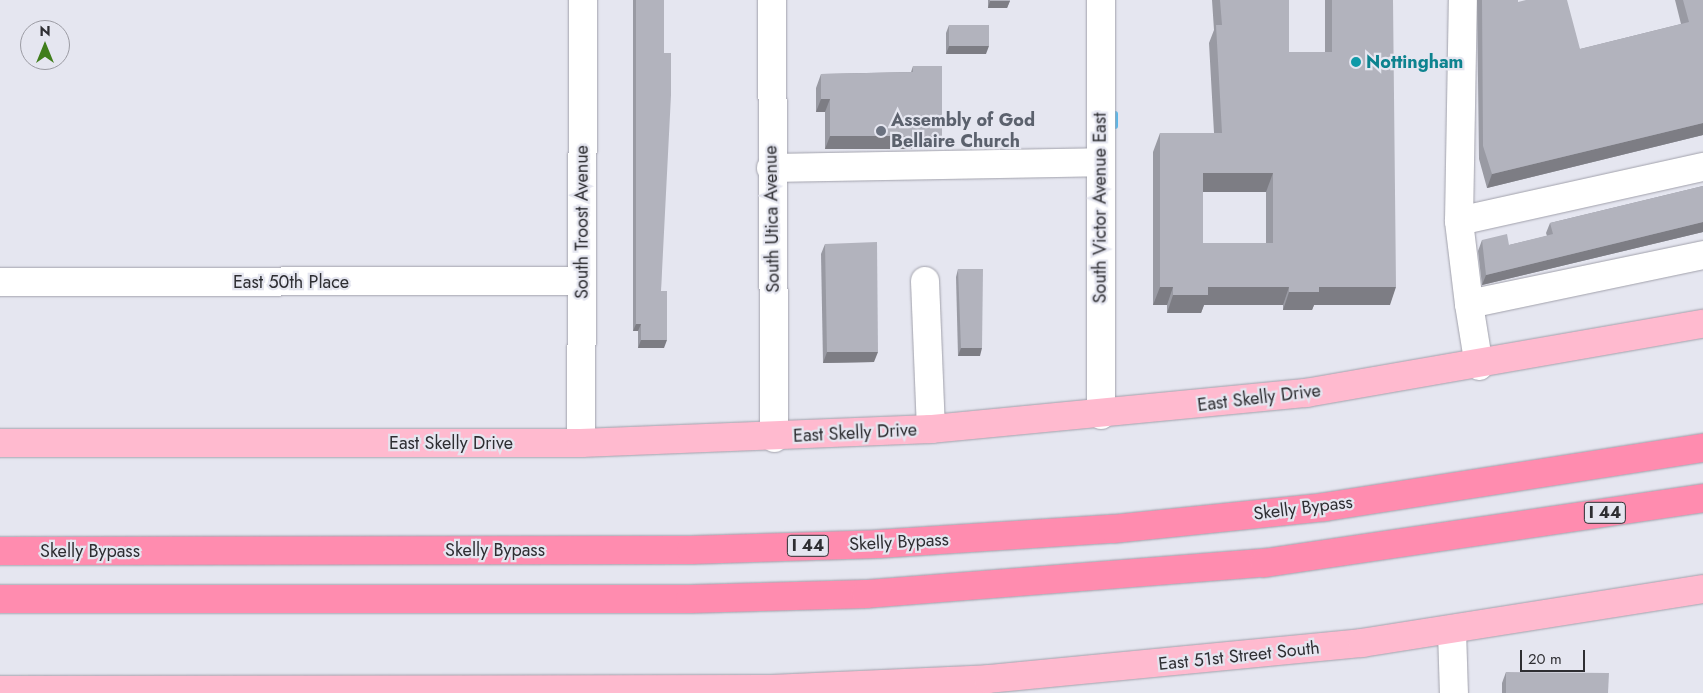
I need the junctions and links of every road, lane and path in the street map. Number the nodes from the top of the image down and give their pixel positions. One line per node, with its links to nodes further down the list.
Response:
1 (583, 0): 10 (street, South Troost Avenue)
2 (772, 0): 7 (street, South Utica Avenue)
3 (1100, 0): 5 (street, South Victor Avenue East)
4 (1463, 0): 8 (street)
5 (1100, 162): 7 (street); 16 (street, South Victor Avenue East)
6 (1703, 167): 8 (street)
7 (771, 168): 19 (street, South Utica Avenue)
8 (1459, 222): 13 (street)
9 (1703, 256): 13 (street)
10 (582, 281): 12 (street, East 50th Place); 21 (street, South Troost Avenue)
11 (925, 281): 17 (street)
12 (0, 282)
13 (1469, 304): 15 (street)
14 (1703, 324): 15 (main road, East Skelly Drive)
15 (1479, 366): 16 (main road, East Skelly Drive)
16 (1102, 415): 17 (main road, East Skelly Drive)
17 (932, 429): 19 (main road, East Skelly Drive)
18 (1703, 435): 23 (highway)
19 (774, 438): 21 (main road, East Skelly Drive)
20 (0, 443): 21 (main road, East Skelly Drive)
21 (581, 443)
22 (1703, 448): 23 (highway, Skelly Bypass / I 44)
23 (1611, 463): 25 (highway, Skelly Bypass / I 44)
24 (1703, 498): 27 (highway, I 44)
25 (0, 551)
26 (1703, 589): 28 (main road, East 51st Street South)
27 (0, 599)
28 (1452, 630): 30 (main road, East 51st Street South); 31 (street)
29 (0, 690): 30 (main road)
30 (771, 691)
31 (1454, 693)

